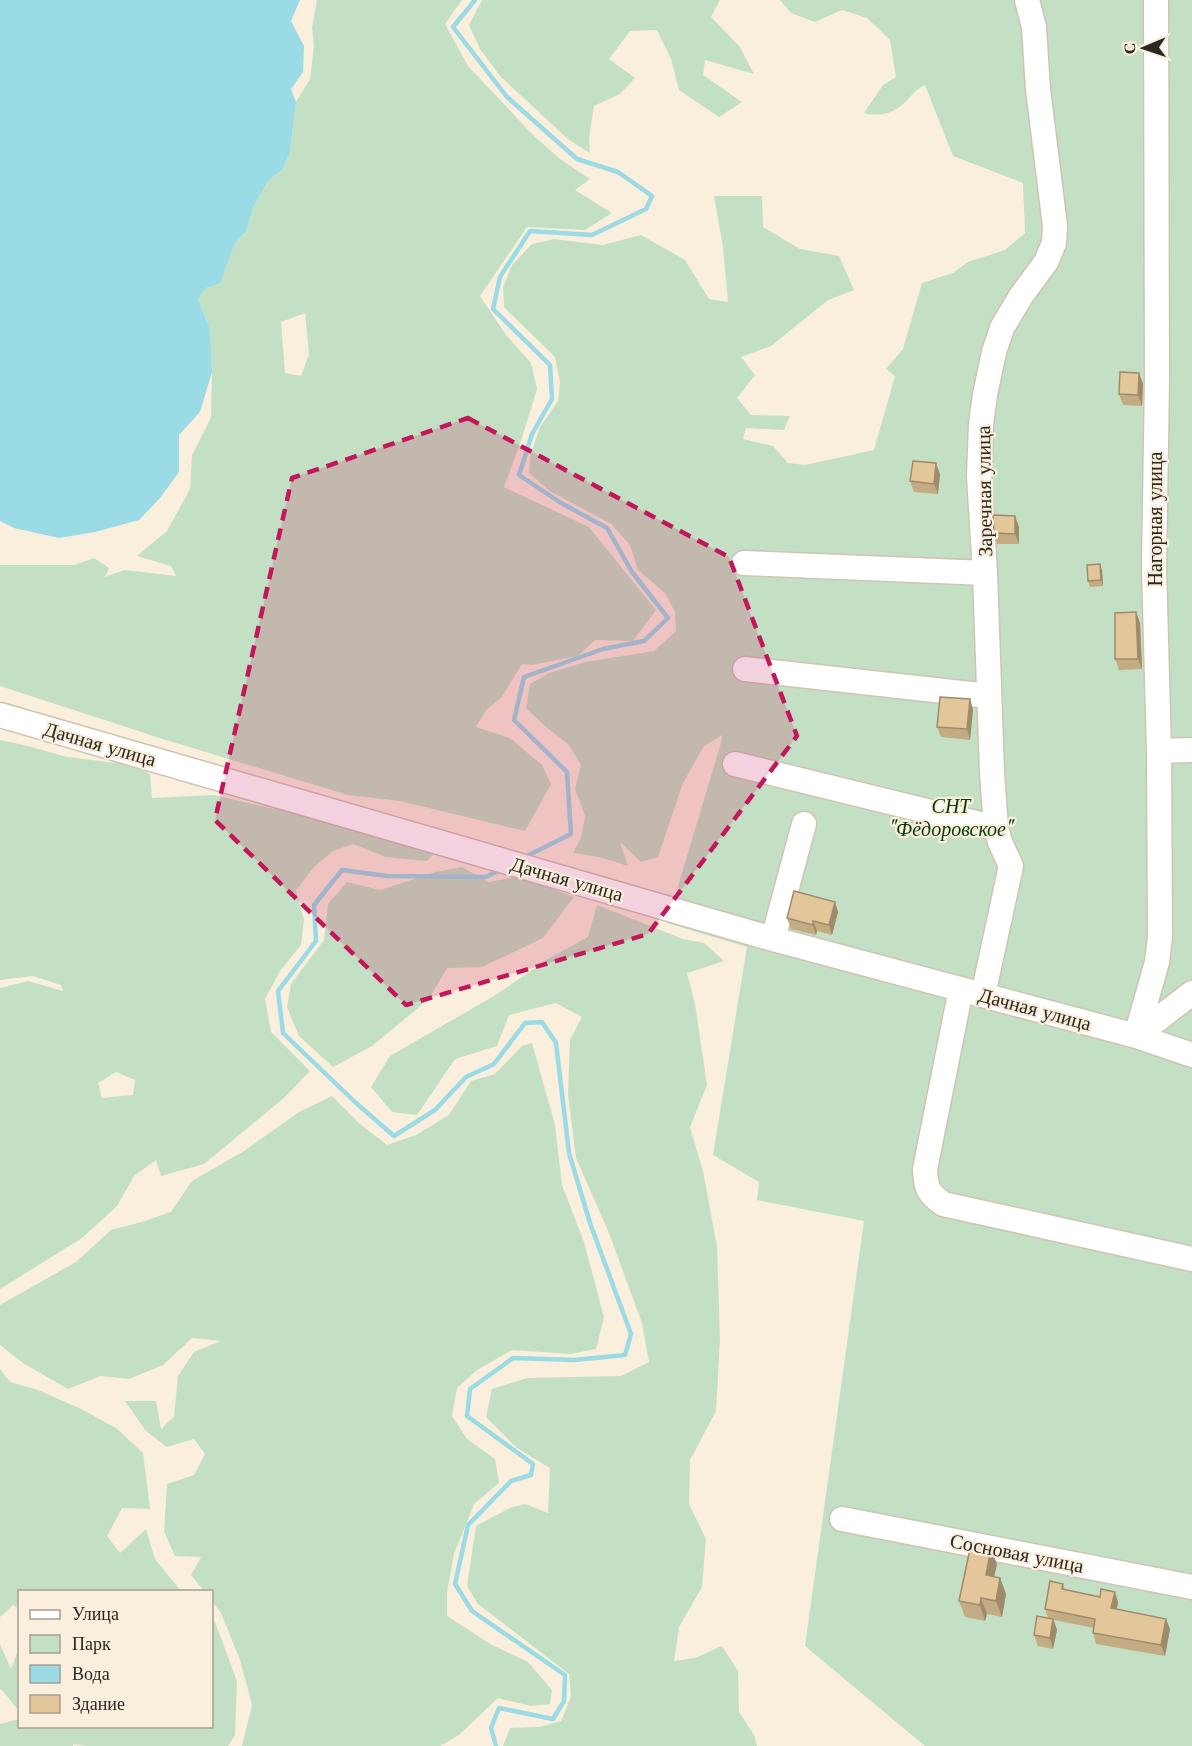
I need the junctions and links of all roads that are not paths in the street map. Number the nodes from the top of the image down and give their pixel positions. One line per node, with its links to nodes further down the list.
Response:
1 (1027, 0): 4 (street, Заречная улица)
2 (1156, 0): 9 (street, Нагорная улица)
3 (744, 563): 4 (street)
4 (985, 573): 6 (street, Заречная улица)
5 (745, 669): 6 (street)
6 (989, 696): 12 (street, Заречная улица)
7 (0, 715): 13 (street, Дачная улица)
8 (1192, 750): 9 (street)
9 (1160, 751): 16 (street, Нагорная улица)
10 (735, 764): 12 (street)
11 (804, 824): 13 (street)
12 (996, 828): 14 (street, Заречная улица)
13 (773, 939): 14 (street, Дачная улица)
14 (972, 992): 16 (street, Дачная улица); 18 (street, Заречная улица)
15 (1192, 993): 16 (street)
16 (1136, 1035): 17 (street, Дачная улица)
17 (1192, 1054)
18 (1192, 1259)
19 (842, 1519): 20 (street, Сосновая улица)
20 (1192, 1587)

